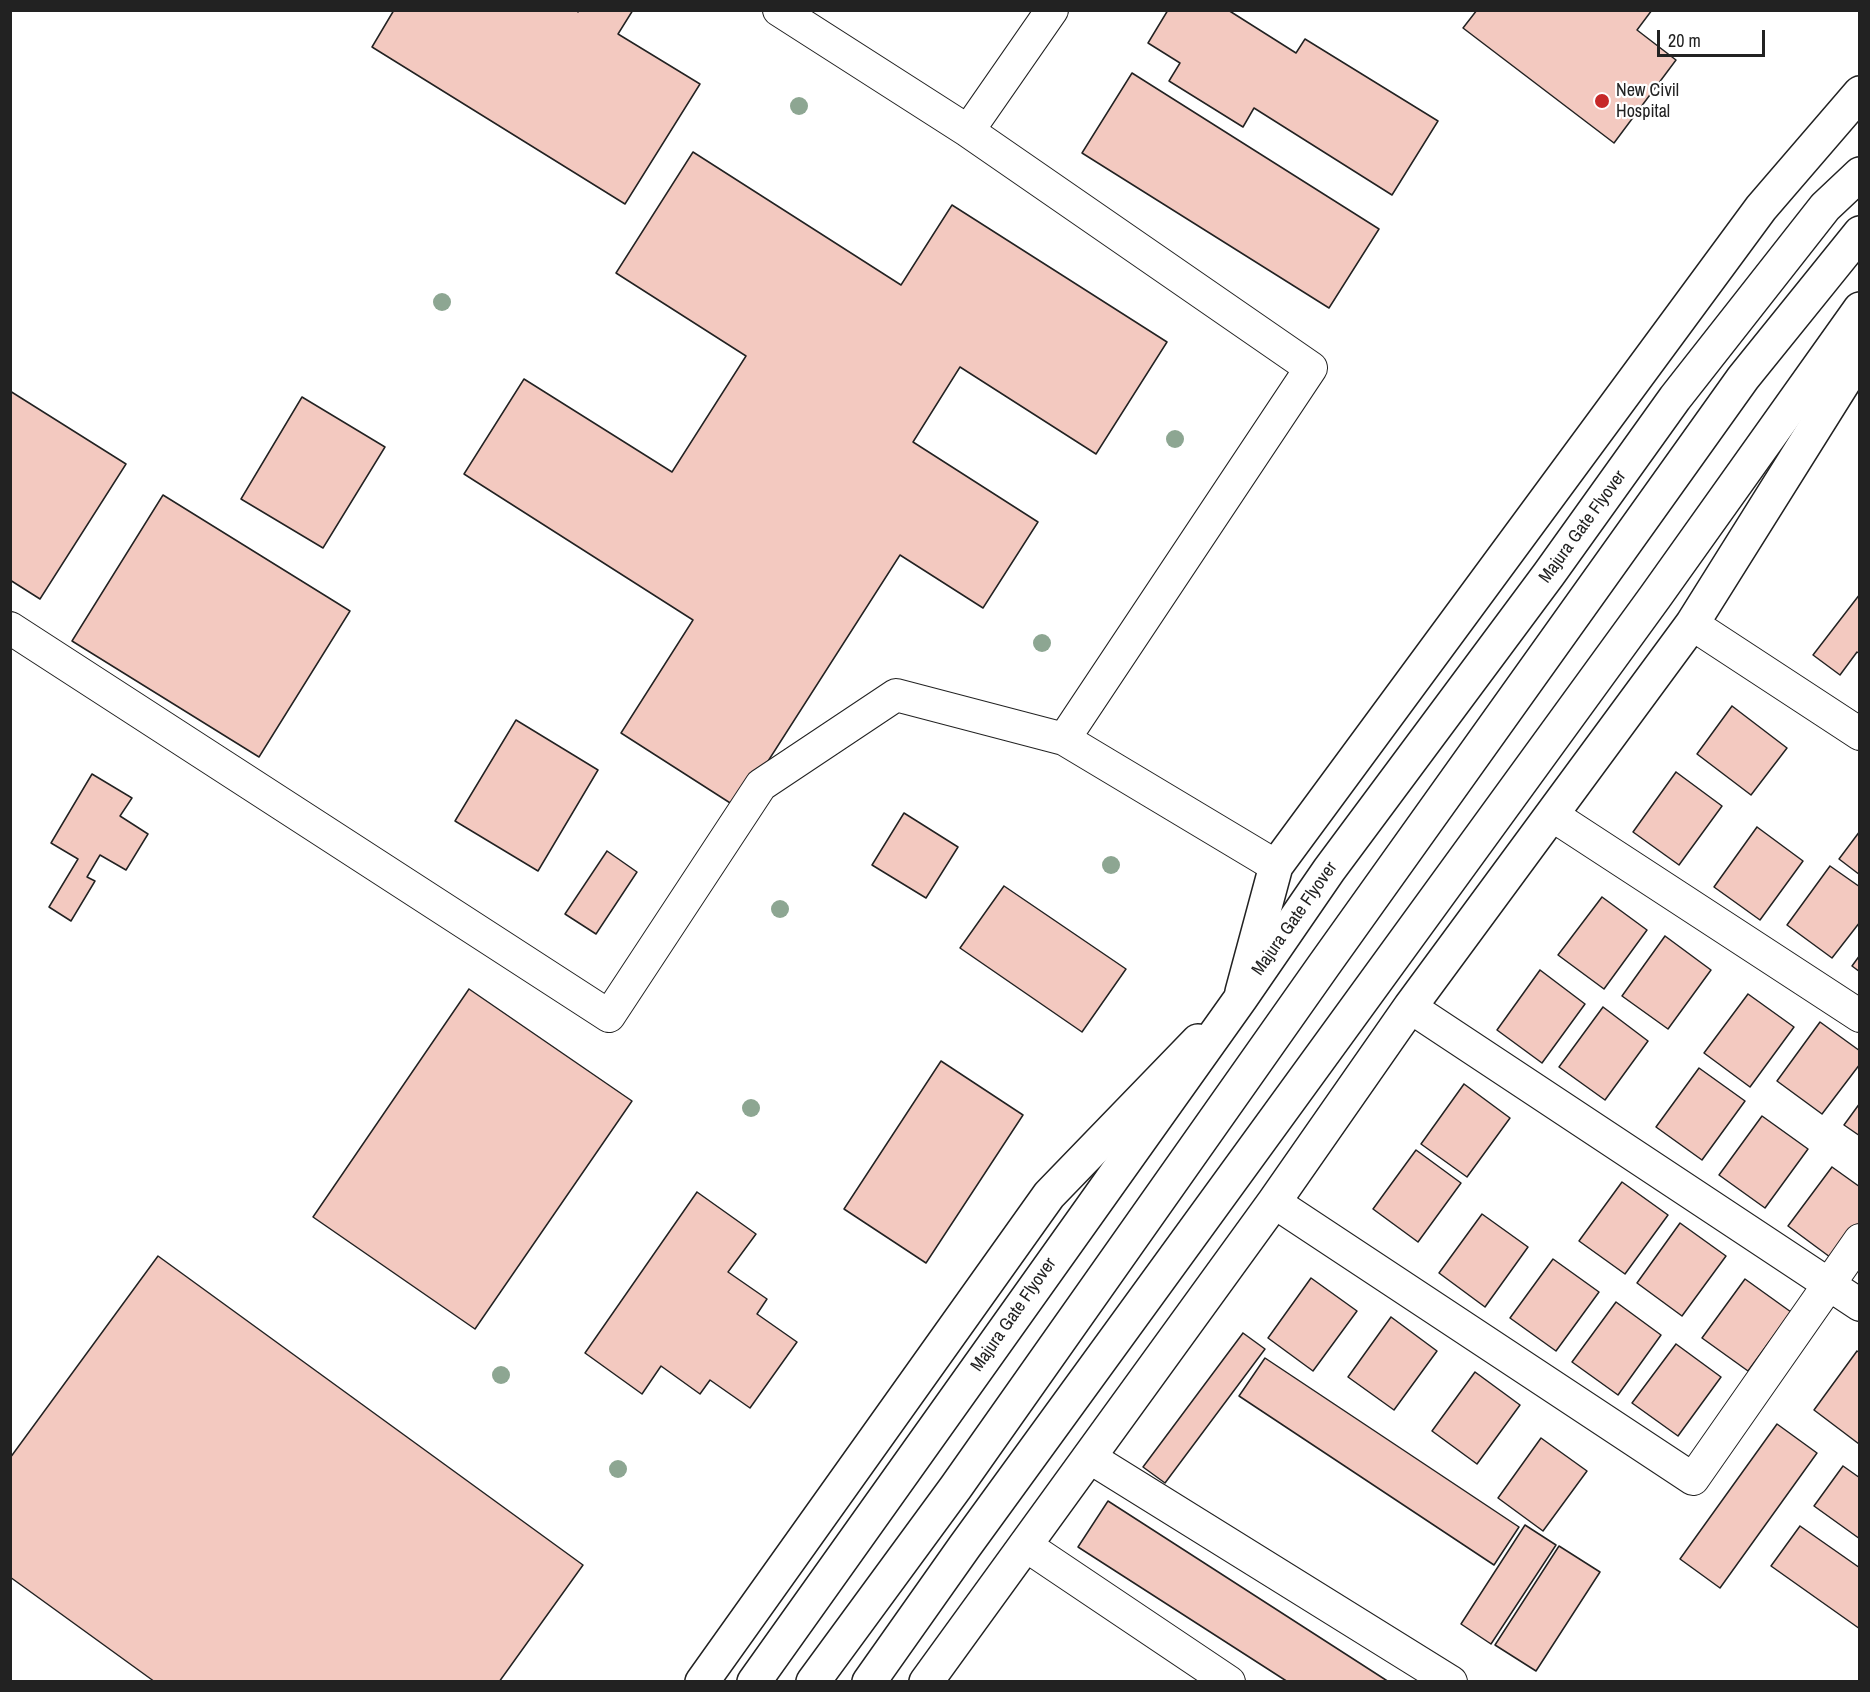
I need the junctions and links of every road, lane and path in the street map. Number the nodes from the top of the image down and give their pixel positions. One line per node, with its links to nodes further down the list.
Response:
1 (779, 10): 4 (street)
2 (1052, 10): 4 (street)
3 (1860, 93): 14 (main road)
4 (968, 132): 12 (street)
5 (1860, 174): 15 (main road, Majura Gate Flyover)
6 (1860, 233): 26 (main road)
7 (1860, 309): 27 (main road)
8 (1860, 356): 9 (main road)
9 (1692, 624): 11 (street); 13 (main road)
10 (10, 628): 12 (street)
11 (1860, 734)
12 (1064, 740): 14 (street)
13 (1552, 815): 16 (main road); 17 (street)
14 (1276, 866): 15 (main road)
15 (1241, 998): 24 (main road); 25 (main road, Majura Gate Flyover)
16 (1410, 1007): 18 (main road); 20 (street)
17 (1860, 1016)
18 (1274, 1202): 20 (street); 22 (main road)
19 (1860, 1240): 20 (street)
20 (1828, 1284): 21 (street)
21 (1860, 1305)
22 (1089, 1457): 23 (main road); 30 (street)
23 (1025, 1545): 28 (main road); 29 (street)
24 (702, 1682)
25 (754, 1682)
26 (813, 1682)
27 (869, 1682)
28 (926, 1682)
29 (1229, 1682)
30 (1451, 1682)

